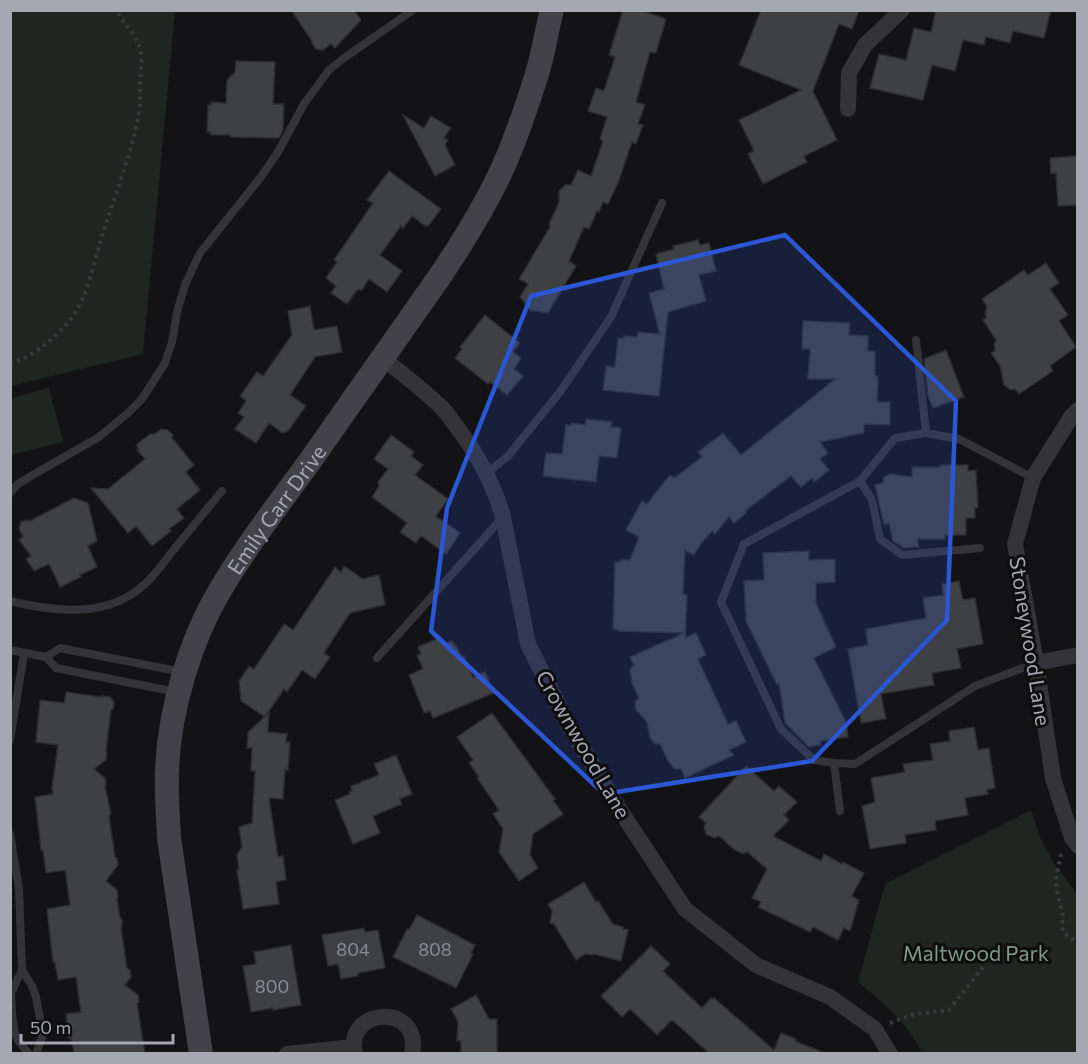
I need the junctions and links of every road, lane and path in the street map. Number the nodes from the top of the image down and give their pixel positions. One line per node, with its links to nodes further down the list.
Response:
1 (117, 10): 9 (path)
2 (413, 10): 16 (lane)
3 (552, 10): 8 (street, Emily Carr Drive)
4 (903, 10): 5 (street)
5 (848, 109)
6 (662, 203): 12 (lane)
7 (916, 340): 11 (lane)
8 (382, 358): 12 (street, Crownwood Lane); 26 (street, Emily Carr Drive)
9 (10, 363)
10 (1077, 410): 13 (street, Stoneywood Lane)
11 (926, 433): 13 (lane); 14 (lane)
12 (486, 474): 17 (street, Crownwood Lane)
13 (1033, 478): 25 (street, Stoneywood Lane)
14 (860, 481): 18 (lane); 28 (lane)
15 (222, 491): 19 (lane)
16 (10, 493)
17 (503, 517): 24 (lane); 35 (street, Crownwood Lane)
18 (980, 548)
19 (10, 601)
20 (10, 650): 21 (lane)
21 (24, 653): 23 (lane); 27 (lane)
22 (1077, 655): 25 (street)
23 (46, 657): 26 (lane); 26 (lane)
24 (377, 658)
25 (1036, 663): 28 (lane); 31 (street, Stoneywood Lane)
26 (182, 683): 39 (street, Emily Carr Drive)
27 (10, 741)
28 (834, 763): 29 (lane)
29 (840, 811)
30 (10, 834): 34 (lane)
31 (1075, 842): 32 (path)
32 (1077, 943)
33 (984, 966): 35 (path)
34 (22, 970): 37 (lane); 38 (lane)
35 (875, 1029): 42 (street, Crownwood Lane)
36 (354, 1050): 40 (street); 41 (street)
37 (29, 1053)
38 (36, 1053)
39 (201, 1053)
40 (287, 1053)
41 (412, 1053)
42 (890, 1053)

